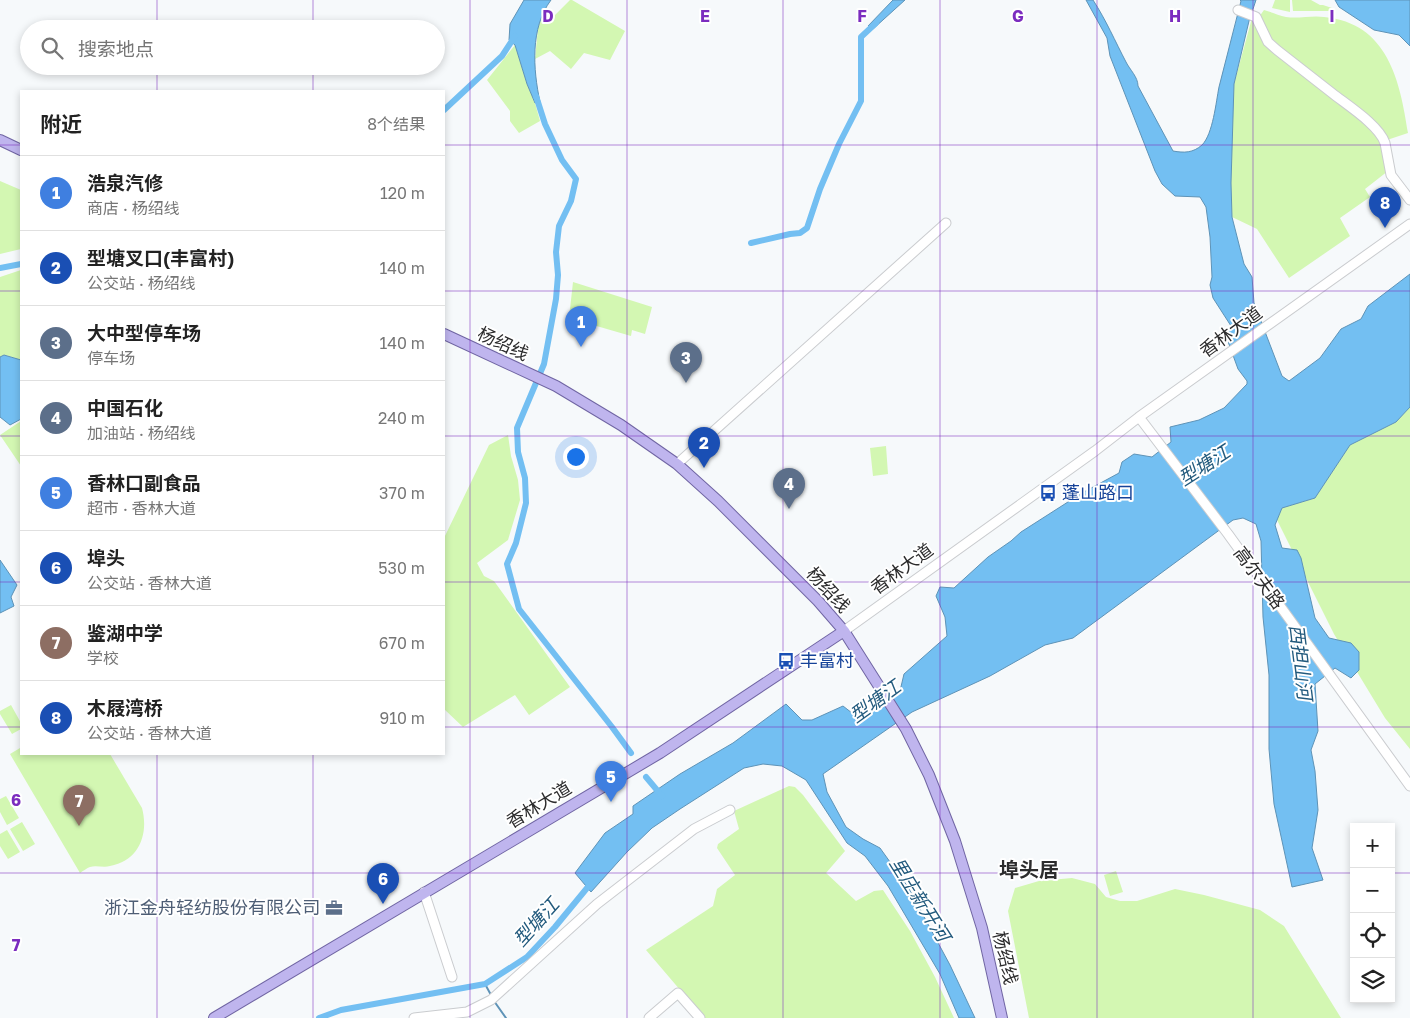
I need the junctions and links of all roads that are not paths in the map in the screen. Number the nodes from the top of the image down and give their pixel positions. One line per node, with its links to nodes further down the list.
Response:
1 (1238, 10): 4 (street)
2 (0, 140): 3 (main road)
3 (20, 150)
4 (1410, 200)
5 (946, 223): 9 (street)
6 (1410, 224): 8 (street, 香林大道)
7 (445, 334): 9 (main road, 杨绍线)
8 (1139, 417): 10 (street, 香林大道); 11 (street, 高尔夫路)
9 (677, 464): 10 (main road, 杨绍线)
10 (844, 631): 13 (main road, 香林大道); 20 (main road, 杨绍线)
11 (1410, 786)
12 (730, 810): 15 (street)
13 (424, 892): 14 (street); 16 (main road, 香林大道)
14 (452, 976)
15 (469, 1015): 17 (street)
16 (214, 1018)
17 (414, 1018)
18 (649, 1018): 19 (street)
19 (700, 1018)
20 (1002, 1018)

